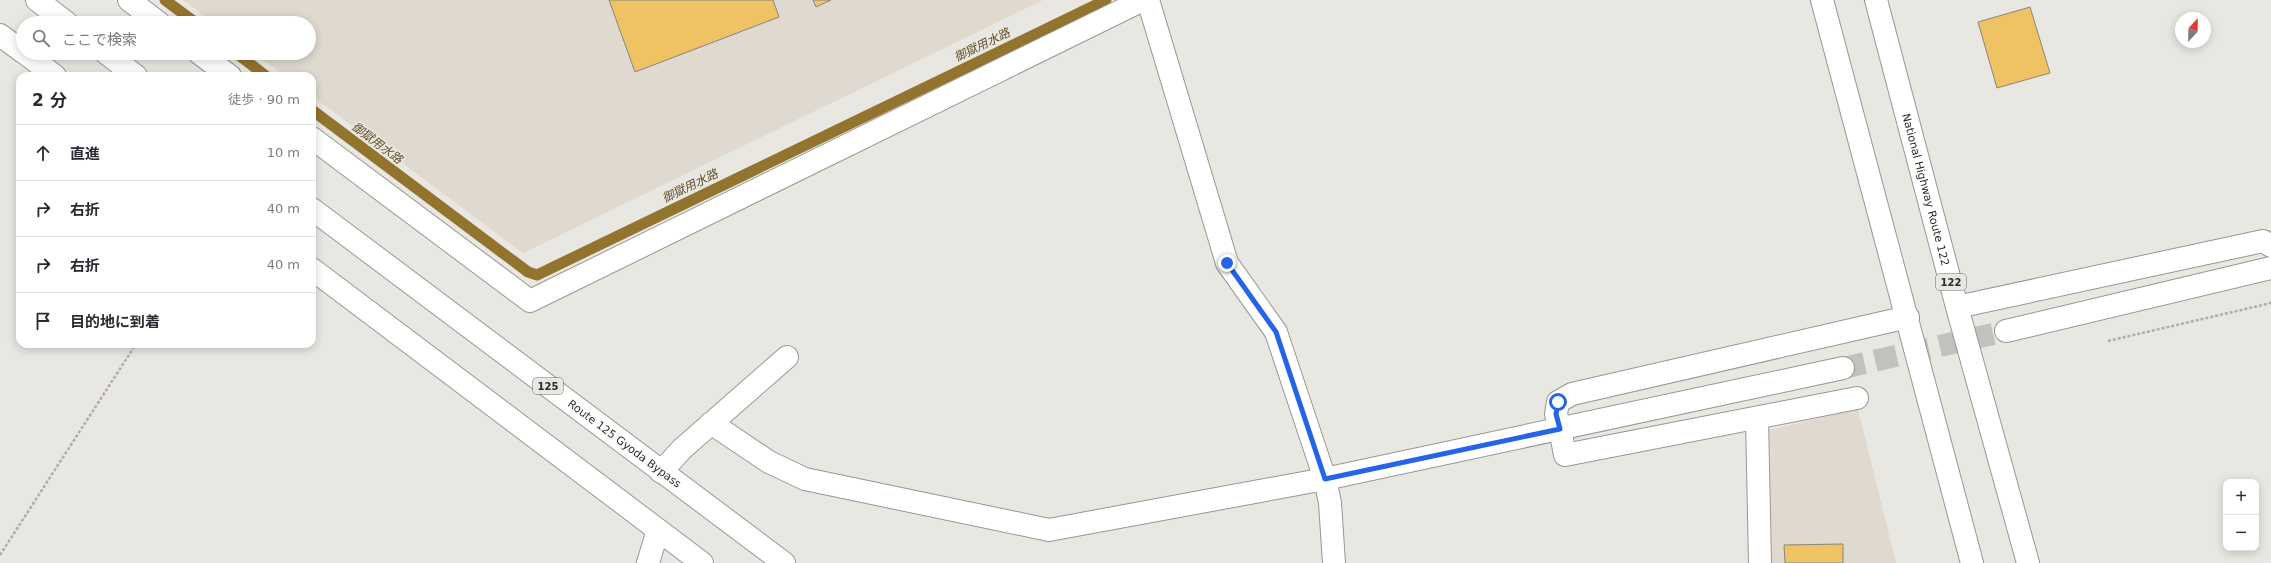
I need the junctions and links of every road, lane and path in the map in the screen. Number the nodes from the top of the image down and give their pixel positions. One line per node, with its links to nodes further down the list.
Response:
1 (37, 0): 7 (main road)
2 (129, 0): 8 (main road)
3 (1143, 0): 17 (main road)
4 (1148, 0): 35 (main road)
5 (1822, 0): 24 (main road)
6 (1876, 0): 23 (main road, National Highway Route 122 / 122)
7 (58, 16)
8 (150, 16)
9 (0, 35): 10 (main road)
10 (16, 46)
11 (34, 60): 14 (main road)
12 (115, 60): 15 (main road)
13 (208, 60): 16 (main road)
14 (50, 72)
15 (131, 72)
16 (225, 72)
17 (316, 141)
18 (316, 212): 34 (main road, Route 125 Gyoda Bypass / 125)
19 (2271, 246): 23 (main road)
20 (2271, 268): 25 (main road)
21 (316, 272): 36 (main road)
22 (2271, 303): 26 (path)
23 (1957, 307): 44 (main road, National Highway Route 122 / 122)
24 (1908, 318): 33 (main road); 43 (main road)
25 (2006, 331)
26 (2105, 341)
27 (133, 348): 37 (path)
28 (787, 357): 32 (main road)
29 (1843, 368): 33 (main road)
30 (1857, 398): 31 (main road)
31 (1757, 418): 33 (main road); 42 (main road)
32 (711, 422): 34 (main road); 35 (main road)
33 (1560, 429): 35 (main road)
34 (661, 472): 40 (main road, Route 125 Gyoda Bypass / 125)
35 (1325, 479): 41 (main road)
36 (658, 530): 38 (main road); 39 (main road)
37 (0, 555)
38 (648, 563)
39 (702, 563)
40 (784, 563)
41 (1334, 563)
42 (1760, 563)
43 (1972, 563)
44 (2028, 563)

